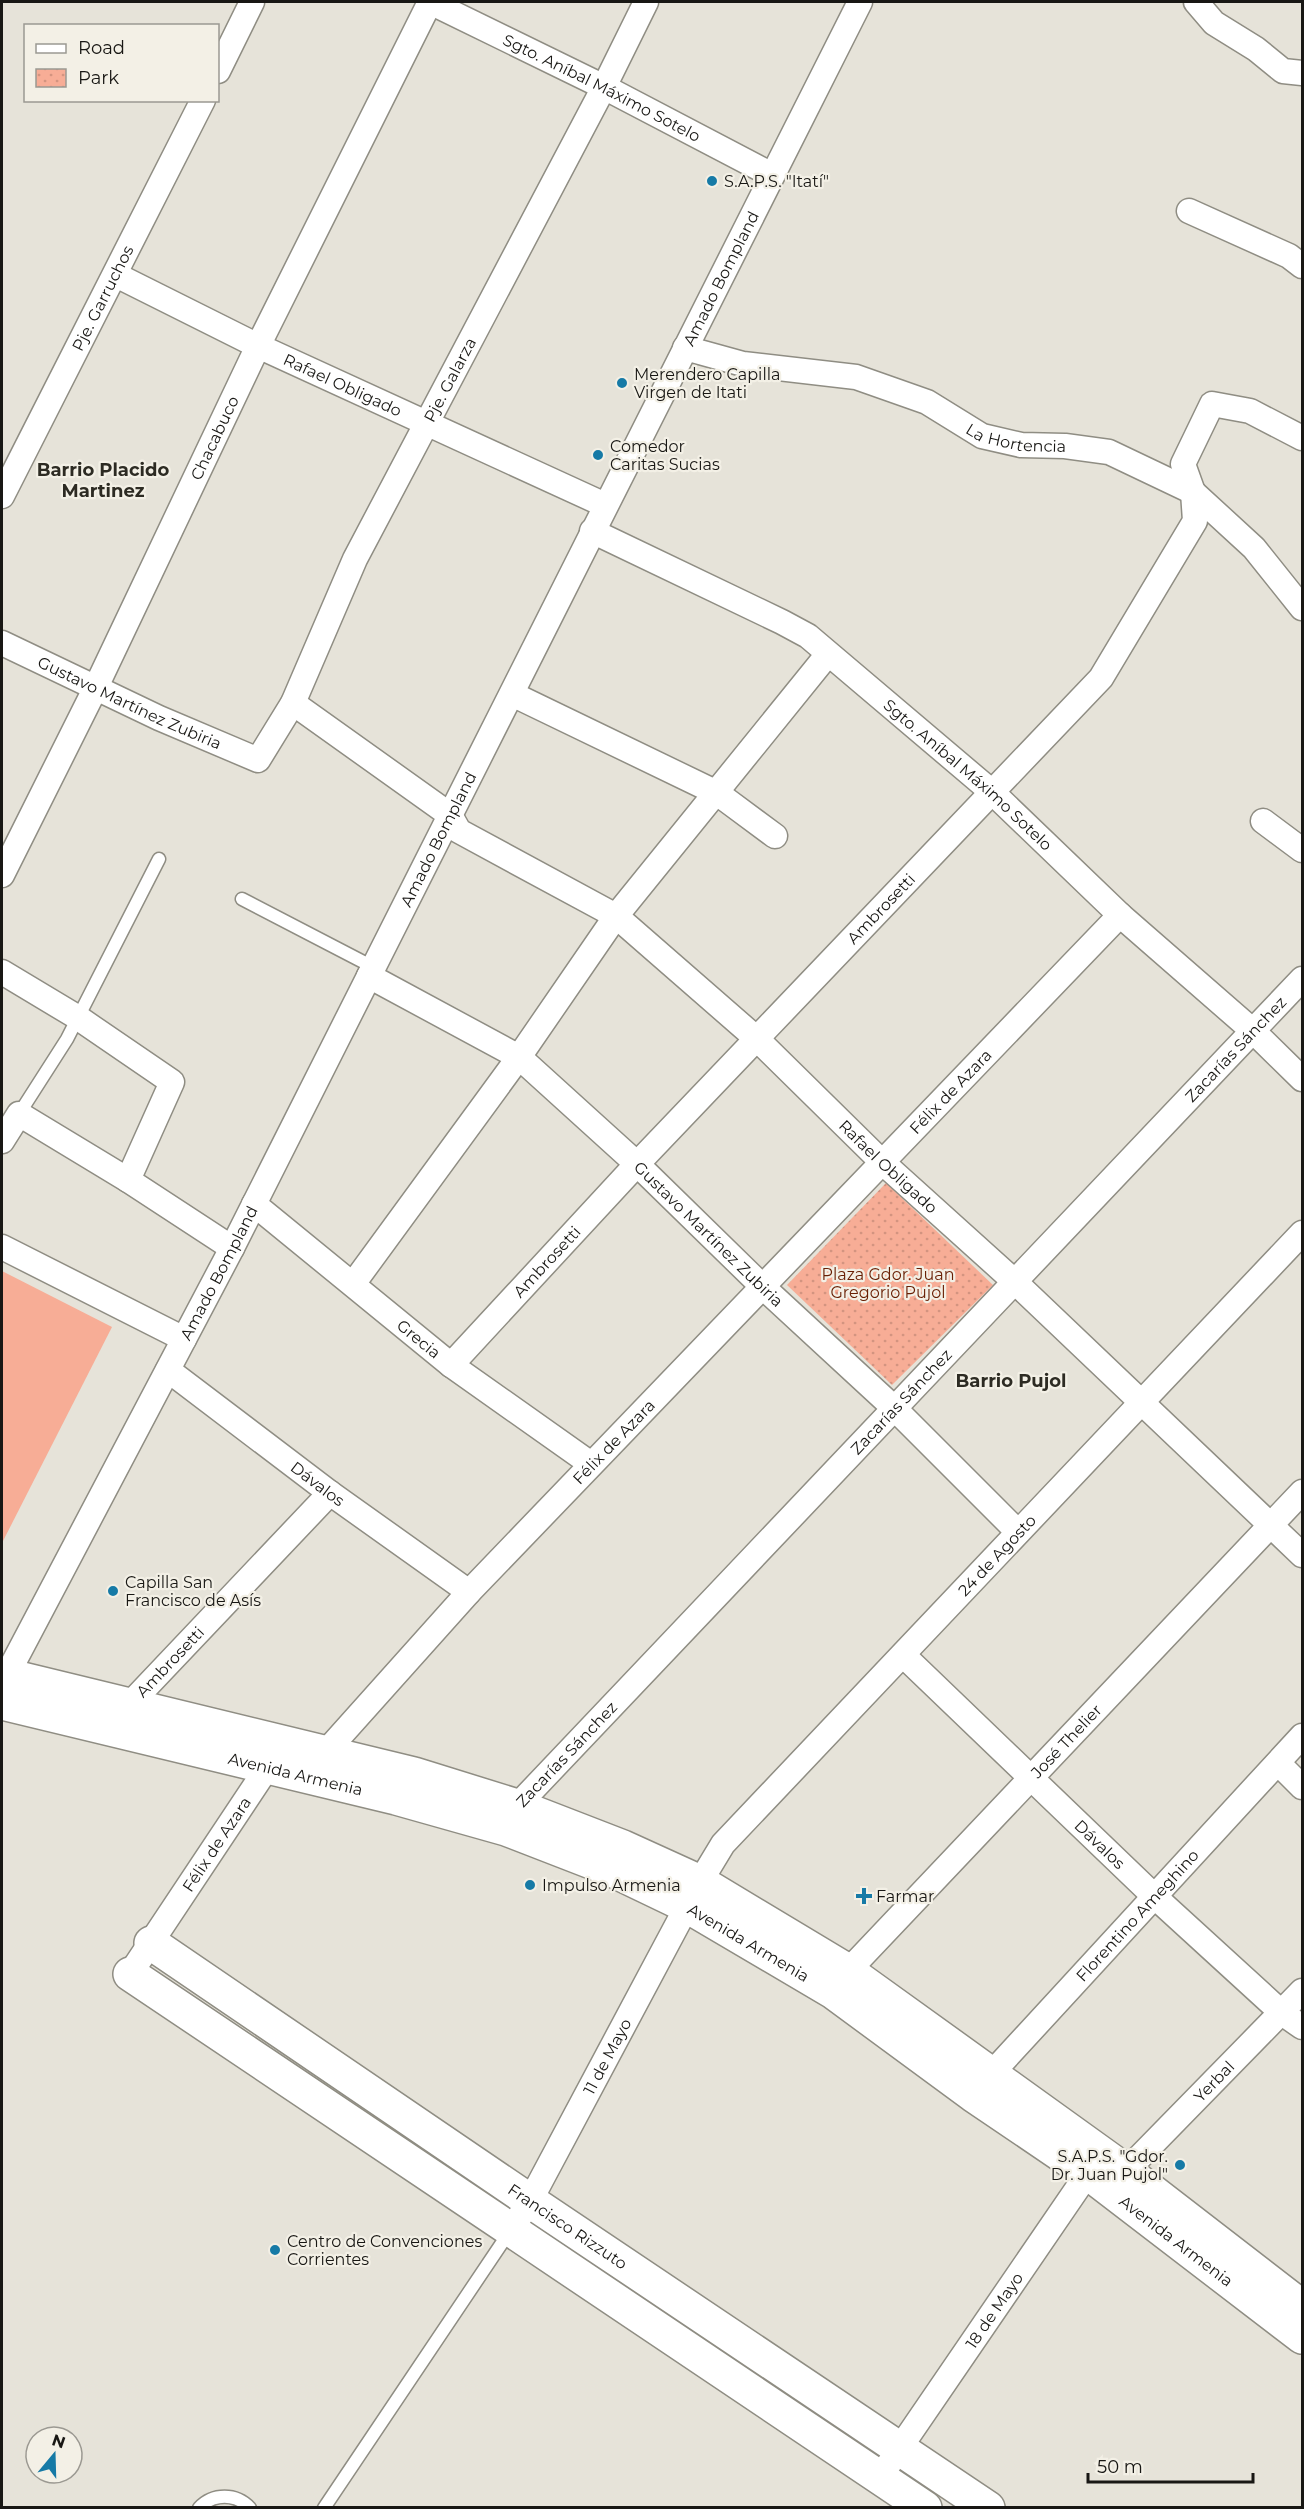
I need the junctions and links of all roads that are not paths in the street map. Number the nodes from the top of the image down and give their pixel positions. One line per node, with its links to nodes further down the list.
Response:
1 (252, 2): 6 (street)
2 (430, 2): 8 (street, Sgto. Aníbal Máximo Sotelo); 14 (street, Chacabuco)
3 (646, 2): 8 (street, Pje. Galarza)
4 (860, 2): 10 (street, Amado Bompland)
5 (1196, 2): 7 (street)
6 (219, 69)
7 (1302, 73)
8 (604, 87): 10 (street, Sgto. Aníbal Máximo Sotelo); 16 (street, Pje. Galarza)
9 (202, 102): 13 (street, Pje. Garruchos)
10 (772, 175): 15 (street, Amado Bompland)
11 (1189, 211): 12 (street)
12 (1302, 266)
13 (116, 275): 14 (street, Rafael Obligado); 19 (street, Pje. Garruchos)
14 (258, 346): 16 (street, Rafael Obligado); 25 (street, Chacabuco)
15 (685, 348): 18 (street, La Hortencia); 20 (street, Amado Bompland)
16 (427, 424): 20 (street, Rafael Obligado); 27 (street, Pje. Galarza)
17 (1302, 438): 18 (street, Ambrosetti)
18 (1193, 492): 22 (street, La Hortencia); 29 (street, Ambrosetti)
19 (2, 496)
20 (605, 505): 21 (street, Amado Bompland)
21 (592, 531): 24 (street, Sgto. Aníbal Máximo Sotelo); 26 (street, Amado Bompland)
22 (1302, 608)
23 (2, 643): 25 (street, Gustavo Martínez Zubiria)
24 (828, 654): 29 (street, Sgto. Aníbal Máximo Sotelo); 30 (street)
25 (96, 687): 28 (street, Gustavo Martínez Zubiria); 36 (street, Chacabuco)
26 (512, 694): 30 (street); 31 (street, Amado Bompland)
27 (293, 703): 28 (street, Pje. Galarza); 31 (street)
28 (258, 760)
29 (992, 792): 38 (street, Sgto. Aníbal Máximo Sotelo); 45 (street, Ambrosetti)
30 (717, 793): 33 (street); 39 (street)
31 (450, 815): 39 (street, Rafael Obligado); 41 (street, Amado Bompland)
32 (1263, 821): 34 (street)
33 (775, 836)
34 (1302, 850)
35 (159, 859): 43 (lane)
36 (2, 875)
37 (242, 899): 41 (lane)
38 (1120, 915): 44 (street, Sgto. Aníbal Máximo Sotelo); 50 (street, Félix de Azara)
39 (616, 916): 45 (street, Rafael Obligado); 46 (street)
40 (2, 972): 43 (street)
41 (371, 972): 46 (street, Gustavo Martínez Zubiria); 53 (street, Amado Bompland)
42 (1302, 979): 44 (street, Zacarías Sánchez)
43 (77, 1017): 48 (lane); 52 (street)
44 (1253, 1030): 47 (street, Sgto. Aníbal Máximo Sotelo); 57 (street, Zacarías Sánchez)
45 (757, 1039): 50 (street, Rafael Obligado); 51 (street, Ambrosetti)
46 (519, 1057): 51 (street, Gustavo Martínez Zubiria); 58 (street)
47 (1302, 1079)
48 (19, 1114): 49 (street); 52 (street)
49 (2, 1141)
50 (882, 1162): 57 (street, Rafael Obligado); 59 (street, Félix de Azara)
51 (638, 1164): 59 (street, Gustavo Martínez Zubiria); 61 (street, Ambrosetti)
52 (128, 1180): 56 (street)
53 (254, 1204): 56 (street, Amado Bompland); 58 (street, Grecia)
54 (1302, 1233): 63 (street, 24 de Agosto)
55 (2, 1247): 60 (street)
56 (232, 1248): 60 (street, Amado Bompland)
57 (1014, 1281): 63 (street, Rafael Obligado); 64 (street, Zacarías Sánchez)
58 (353, 1284): 61 (street, Grecia)
59 (764, 1288): 64 (street, Gustavo Martínez Zubiria); 65 (street, Félix de Azara)
60 (184, 1339): 62 (street, Amado Bompland)
61 (451, 1365): 65 (street, Grecia)
62 (168, 1370): 67 (street, Dávalos); 73 (street, Amado Bompland)
63 (1141, 1403): 68 (street, Rafael Obligado); 69 (street, 24 de Agosto)
64 (894, 1408): 69 (street, Gustavo Martínez Zubiria); 81 (street, Zacarías Sánchez)
65 (591, 1464): 71 (street, Félix de Azara)
66 (1302, 1492): 68 (street, José Thelier)
67 (330, 1493): 71 (street, Dávalos); 74 (street, Ambrosetti)
68 (1271, 1525): 70 (street, Rafael Obligado); 79 (street, José Thelier)
69 (1018, 1532): 72 (street, 24 de Agosto)
70 (1302, 1555)
71 (469, 1592): 76 (street, Félix de Azara)
72 (903, 1655): 79 (street, Dávalos); 82 (street, 24 de Agosto)
73 (3, 1687): 74 (main road, Avenida Armenia)
74 (126, 1719): 76 (main road, Avenida Armenia); 78 (main road, Avenida Armenia)
75 (1302, 1736): 77 (street, Florentino Ameghino)
76 (324, 1754): 78 (street); 81 (main road, Avenida Armenia)
77 (1278, 1763): 80 (street); 83 (street, Florentino Ameghino)
78 (267, 1768): 81 (main road, Avenida Armenia); 84 (street, Félix de Azara)
79 (1030, 1776): 83 (street, Dávalos); 86 (street, José Thelier)
80 (1302, 1787)
81 (512, 1817): 82 (main road, Avenida Armenia)
82 (694, 1894): 86 (main road, Avenida Armenia); 93 (street, 11 de Mayo)
83 (1154, 1896): 88 (street, Dávalos); 90 (street, Florentino Ameghino)
84 (151, 1943): 85 (street, Félix de Azara); 93 (main road, Francisco Rizzuto)
85 (130, 1974): 94 (main road)
86 (840, 1981): 90 (main road, Avenida Armenia)
87 (1302, 1991): 88 (street, Yerbal)
88 (1282, 2013): 89 (street, Dávalos); 91 (street, Yerbal)
89 (1302, 2027)
90 (981, 2085): 91 (main road, Avenida Armenia); 92 (main road, Avenida Armenia)
91 (1126, 2171): 92 (street); 95 (main road, Avenida Armenia)
92 (1088, 2173): 96 (main road, Avenida Armenia); 97 (street, 18 de Mayo)
93 (530, 2201): 94 (street, 11 de Mayo); 97 (main road, Francisco Rizzuto)
94 (510, 2231): 98 (main road); 101 (lane)
95 (1302, 2307)
96 (1302, 2337)
97 (899, 2448): 98 (street, 18 de Mayo); 103 (main road, Francisco Rizzuto)
98 (880, 2477): 102 (main road)
99 (199, 2508): 100 (lane)
100 (250, 2508)
101 (324, 2508)
102 (925, 2508)
103 (988, 2508)

